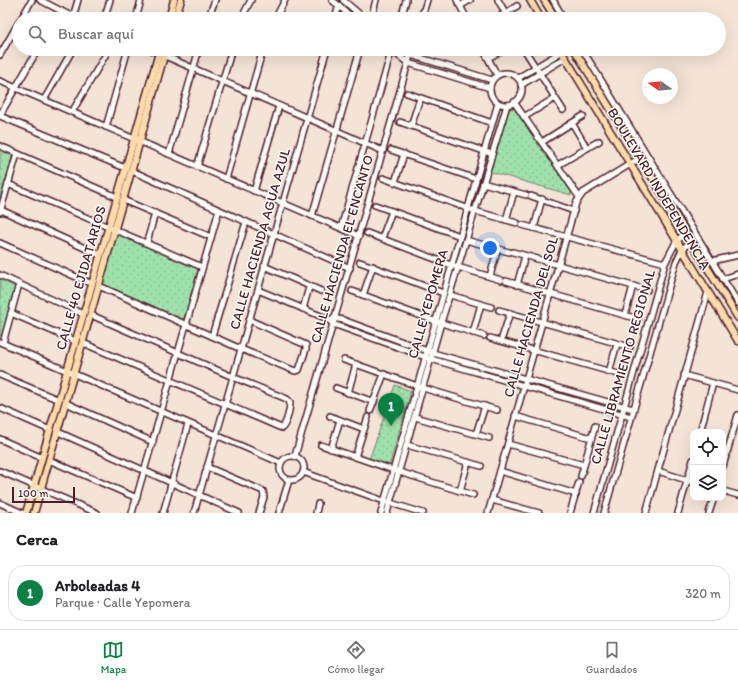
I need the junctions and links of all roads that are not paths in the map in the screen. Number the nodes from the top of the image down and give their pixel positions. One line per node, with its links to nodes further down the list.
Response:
1 (32, 0): 26 (street)
2 (40, 0): 25 (street)
3 (78, 0): 27 (street)
4 (110, 0): 28 (street)
5 (142, 0): 29 (street)
6 (174, 0): 30 (main road)
7 (180, 0): 31 (main road)
8 (215, 0): 32 (street)
9 (251, 0): 33 (street)
10 (285, 0): 34 (street)
11 (332, 0): 22 (street)
12 (342, 0): 22 (street); 37 (street)
13 (376, 0): 38 (street)
14 (406, 0): 39 (street)
15 (427, 0): 40 (street)
16 (456, 0): 23 (street)
17 (470, 0): 23 (street)
18 (498, 0): 42 (street)
19 (530, 0): 44 (main road)
20 (544, 0): 45 (main road)
21 (553, 0): 46 (street)
22 (339, 6): 35 (street); 36 (street)
23 (460, 6): 41 (street)
24 (517, 6): 43 (street)
25 (61, 11)
26 (25, 12)
27 (76, 12)
28 (106, 12)
29 (138, 12)
30 (171, 12)
31 (177, 12)
32 (211, 12)
33 (245, 12)
34 (279, 12)
35 (337, 12)
36 (346, 12)
37 (357, 12)
38 (373, 12)
39 (403, 12)
40 (423, 12)
41 (463, 12)
42 (505, 12)
43 (509, 12)
44 (537, 12)
45 (552, 12)
46 (560, 12)
47 (12, 34): 48 (street)
48 (0, 54)
49 (34, 56): 82 (street)
50 (69, 56): 88 (street)
51 (105, 56): 94 (street)
52 (126, 56): 105 (street)
53 (161, 56): 107 (main road, CALLE 40 EJIDATARIOS)
54 (161, 56): 109 (main road, CALLE 40 EJIDATARIOS)
55 (170, 56): 74 (street)
56 (197, 56): 74 (street)
57 (230, 56): 80 (street)
58 (261, 56): 84 (street)
59 (324, 56): 98 (street, CALLE HACIENDA AGUA AZUL)
60 (358, 56): 106 (street)
61 (390, 56): 111 (street)
62 (399, 56): 72 (street)
63 (411, 56): 72 (street, CALLE HACIENDA EL ENCANTO)
64 (414, 56): 78 (street)
65 (492, 56): 70 (street)
66 (529, 56): 73 (street)
67 (552, 56): 73 (street)
68 (578, 56): 101 (main road, BOULEVARD INDEPENDENCIA)
69 (586, 56): 99 (street)
70 (488, 58): 76 (street)
71 (565, 58): 75 (street); 122 (main road, BOULEVARD INDEPENDENCIA)
72 (408, 63): 83 (street); 115 (street, CALLE HACIENDA EL ENCANTO)
73 (536, 67): 75 (street); 77 (street)
74 (194, 68): 80 (street); 118 (street)
75 (539, 73): 81 (street); 87 (street)
76 (497, 75): 77 (street); 78 (street)
77 (518, 78): 81 (street)
78 (492, 80): 83 (street)
79 (0, 81): 82 (street)
80 (223, 81): 84 (street); 124 (street)
81 (521, 85): 89 (street)
82 (16, 88): 88 (street); 95 (street)
83 (490, 88): 90 (street)
84 (251, 93): 92 (street); 128 (street)
85 (407, 93): 86 (street)
86 (420, 98): 102 (street); 104 (street)
87 (555, 98): 93 (street); 97 (street)
88 (44, 100): 94 (street)
89 (514, 102): 91 (street); 97 (street)
90 (498, 103): 91 (street); 102 (street, CALLE YEPOMERA)
91 (507, 105): 120 (street, CALLE YEPOMERA)
92 (279, 106): 98 (street); 133 (street)
93 (563, 110)
94 (72, 112): 105 (street)
95 (0, 115): 125 (street)
96 (583, 116): 103 (street)
97 (524, 117): 110 (street)
98 (307, 118): 106 (street); 139 (street, CALLE HACIENDA AGUA AZUL)
99 (625, 118): 101 (street); 173 (street)
100 (400, 122): 104 (street)
101 (618, 122): 121 (main road, BOULEVARD INDEPENDENCIA)
102 (492, 123): 116 (street, CALLE YEPOMERA)
103 (572, 123): 110 (street); 113 (street)
104 (411, 126): 116 (street)
105 (106, 127): 107 (street)
106 (337, 131): 111 (street); 148 (street)
107 (134, 139): 109 (street); 125 (main road, CALLE 40 EJIDATARIOS)
108 (598, 141): 113 (street)
109 (140, 142): 118 (street); 126 (main road, CALLE 40 EJIDATARIOS)
110 (542, 142): 123 (street)
111 (365, 143): 115 (street); 152 (street)
112 (0, 146): 117 (street)
113 (587, 148): 123 (street)
114 (391, 150): 119 (street)
115 (383, 151): 158 (street, CALLE HACIENDA EL ENCANTO)
116 (484, 152): 120 (street); 129 (street, CALLE YEPOMERA)
117 (17, 154): 132 (street); 135 (street)
118 (169, 154): 124 (street)
119 (404, 154): 129 (street); 130 (street)
120 (492, 154): 131 (street, CALLE YEPOMERA)
121 (640, 158): 122 (street); 155 (main road, BOULEVARD INDEPENDENCIA)
122 (630, 164): 136 (street); 166 (main road, BOULEVARD INDEPENDENCIA)
123 (558, 165): 136 (street)
124 (197, 167): 128 (street)
125 (125, 168): 135 (main road, CALLE 40 EJIDATARIOS)
126 (132, 171): 138 (main road, CALLE 40 EJIDATARIOS); 142 (street)
127 (383, 178): 130 (street)
128 (226, 179): 133 (street)
129 (476, 179): 141 (street, CALLE YEPOMERA)
130 (395, 182): 141 (street)
131 (483, 183): 134 (street); 146 (street, CALLE YEPOMERA)
132 (8, 184): 143 (street); 151 (street)
133 (254, 191): 139 (street)
134 (514, 192): 137 (street); 149 (street)
135 (117, 197): 151 (main road, CALLE 40 EJIDATARIOS)
136 (579, 197): 145 (street, CALLE HACIENDA DEL SOL)
137 (542, 199): 145 (street); 153 (street)
138 (123, 200): 147 (street); 154 (main road, CALLE 40 EJIDATARIOS)
139 (282, 204): 148 (street); 157 (street, CALLE HACIENDA AGUA AZUL)
140 (375, 205): 144 (street)
141 (468, 209): 146 (street); 159 (street, CALLE YEPOMERA)
142 (219, 210): 150 (street); 160 (street)
143 (0, 211): 170 (street)
144 (392, 211): 159 (street); 162 (street)
145 (574, 211): 161 (street, CALLE HACIENDA DEL SOL)
146 (475, 212): 149 (street); 163 (street, CALLE YEPOMERA)
147 (155, 213): 160 (street); 165 (street)
148 (312, 216): 152 (street)
149 (506, 220): 153 (street)
150 (246, 222): 157 (street); 221 (street)
151 (108, 226): 154 (street); 170 (main road, CALLE 40 EJIDATARIOS)
152 (341, 228): 158 (street)
153 (534, 228): 161 (street)
154 (115, 229): 165 (street); 190 (main road, CALLE 40 EJIDATARIOS)
155 (686, 232): 164 (main road, BOULEVARD INDEPENDENCIA); 166 (street, CALLE LIBRAMIENTO REGIONAL)
156 (367, 233): 162 (street)
157 (273, 235): 178 (street, CALLE HACIENDA AGUA AZUL); 182 (street)
158 (359, 236): 182 (street, CALLE HACIENDA EL ENCANTO)
159 (460, 236): 176 (street, CALLE YEPOMERA)
160 (211, 237): 180 (street)
161 (566, 237): 175 (street); 177 (street, CALLE HACIENDA DEL SOL)
162 (382, 238): 176 (street)
163 (466, 240): 168 (street); 181 (street, CALLE YEPOMERA)
164 (691, 241): 169 (street, CALLE LIBRAMIENTO REGIONAL); 212 (main road, BOULEVARD INDEPENDENCIA)
165 (147, 242): 180 (street)
166 (676, 242): 169 (main road, BOULEVARD INDEPENDENCIA); 175 (street, CALLE LIBRAMIENTO REGIONAL)
167 (0, 243): 188 (street)
168 (498, 248): 172 (street); 185 (street)
169 (682, 250): 197 (main road, BOULEVARD INDEPENDENCIA); 264 (street, CALLE LIBRAMIENTO REGIONAL)
170 (100, 255): 188 (main road, CALLE 40 EJIDATARIOS)
171 (738, 255): 173 (street)
172 (525, 256): 177 (street); 189 (street)
173 (712, 261): 186 (street)
174 (360, 262): 179 (street)
175 (664, 263): 262 (street, CALLE LIBRAMIENTO REGIONAL)
176 (451, 265): 181 (street); 198 (street, CALLE YEPOMERA)
177 (559, 265): 191 (street); 199 (street, CALLE HACIENDA DEL SOL)
178 (264, 266): 192 (street); 193 (street, CALLE HACIENDA AGUA AZUL)
179 (373, 266): 198 (street); 200 (street)
180 (202, 267): 219 (street)
181 (459, 267): 185 (street); 201 (street, CALLE YEPOMERA)
182 (350, 268): 215 (street, CALLE HACIENDA EL ENCANTO)
183 (738, 274): 186 (street)
184 (0, 275): 187 (street)
185 (490, 276): 189 (street)
186 (723, 279): 202 (street)
187 (19, 284): 207 (street); 209 (street)
188 (92, 284): 209 (main road, CALLE 40 EJIDATARIOS)
189 (517, 285): 199 (street)
190 (99, 286): 210 (main road, CALLE 40 EJIDATARIOS); 219 (street)
191 (633, 286): 194 (street); 211 (street)
192 (309, 287): 196 (street); 205 (street)
193 (258, 290): 205 (street); 214 (street, CALLE HACIENDA AGUA AZUL)
194 (647, 290)
195 (352, 291): 200 (street)
196 (321, 292)
197 (708, 292): 226 (main road, BOULEVARD INDEPENDENCIA); 246 (street)
198 (443, 293): 216 (street, CALLE YEPOMERA)
199 (550, 294): 211 (street); 217 (street, CALLE HACIENDA DEL SOL)
200 (363, 295): 216 (street)
201 (450, 295): 203 (street); 218 (street, CALLE YEPOMERA)
202 (738, 303)
203 (481, 304): 204 (street); 220 (street)
204 (491, 307)
205 (303, 309): 215 (street)
206 (499, 310): 208 (street)
207 (11, 313): 225 (street); 227 (street)
208 (510, 313): 217 (street); 224 (street)
209 (83, 314): 225 (main road, CALLE 40 EJIDATARIOS)
210 (91, 315): 228 (main road, CALLE 40 EJIDATARIOS); 234 (street)
211 (625, 315): 213 (street)
212 (738, 318)
213 (638, 319)
214 (249, 320): 231 (street, CALLE HACIENDA AGUA AZUL); 231 (street)
215 (334, 321): 233 (street); 236 (street); 292 (street, CALLE HACIENDA EL ENCANTO)
216 (435, 321): 218 (street); 233 (street, CALLE YEPOMERA)
217 (542, 322): 229 (street); 232 (street, CALLE HACIENDA DEL SOL)
218 (441, 323): 220 (street); 235 (street, CALLE YEPOMERA)
219 (186, 325): 221 (street); 234 (street)
220 (473, 333): 222 (street)
221 (212, 336): 231 (street)
222 (484, 336)
223 (490, 338): 224 (street)
224 (502, 340): 232 (street)
225 (75, 341): 240 (main road, CALLE 40 EJIDATARIOS)
226 (738, 341)
227 (2, 342): 240 (street)
228 (83, 343): 242 (main road, CALLE 40 EJIDATARIOS); 249 (street)
229 (617, 344): 230 (street); 241 (street)
230 (630, 347)
231 (241, 349): 247 (street, CALLE HACIENDA AGUA AZUL)
232 (534, 350): 241 (street); 248 (street, CALLE HACIENDA DEL SOL)
233 (427, 351): 235 (street); 236 (street, CALLE YEPOMERA)
234 (178, 353): 247 (street); 249 (street)
235 (433, 353): 237 (street, CALLE YEPOMERA); 248 (street)
236 (425, 357): 237 (street); 251 (street, CALLE YEPOMERA)
237 (431, 359): 252 (street); 254 (street, CALLE YEPOMERA)
238 (344, 360): 239 (street)
239 (356, 364): 243 (street); 256 (street)
240 (67, 371): 242 (street); 257 (main road, CALLE 40 EJIDATARIOS)
241 (609, 372): 245 (street)
242 (74, 373): 259 (main road, CALLE 40 EJIDATARIOS); 267 (street)
243 (384, 374): 251 (street); 258 (street)
244 (0, 375): 257 (street)
245 (622, 375)
246 (684, 375): 250 (street); 306 (street)
247 (233, 377): 260 (street, CALLE HACIENDA AGUA AZUL); 260 (street)
248 (525, 379): 252 (street, CALLE HACIENDA DEL SOL); 262 (street)
249 (170, 381): 260 (street); 267 (street)
250 (713, 383): 255 (street); 279 (street)
251 (417, 386): 254 (street); 302 (street, CALLE YEPOMERA)
252 (523, 386): 268 (street); 271 (street, CALLE HACIENDA DEL SOL)
253 (336, 388): 256 (street)
254 (423, 388): 261 (street); 273 (street, CALLE YEPOMERA)
255 (738, 390)
256 (348, 393): 258 (street)
257 (58, 400): 280 (main road, CALLE 40 EJIDATARIOS)
258 (374, 402): 266 (street)
259 (66, 403): 281 (main road, CALLE 40 EJIDATARIOS); 287 (street)
260 (225, 405): 283 (street, CALLE HACIENDA AGUA AZUL)
261 (485, 406): 265 (street); 282 (street)
262 (624, 407): 264 (street); 268 (street, CALLE LIBRAMIENTO REGIONAL)
263 (0, 408): 280 (street)
264 (633, 409): 274 (street, CALLE LIBRAMIENTO REGIONAL)
265 (497, 410)
266 (370, 411)
267 (162, 412): 276 (street); 287 (street)
268 (622, 414): 274 (street); 344 (street, CALLE LIBRAMIENTO REGIONAL)
269 (738, 415): 299 (street)
270 (330, 416): 275 (street)
271 (515, 416): 285 (street); 288 (street, CALLE HACIENDA DEL SOL)
272 (368, 417): 278 (street)
273 (415, 417): 282 (street); 290 (street, CALLE YEPOMERA)
274 (631, 417): 345 (street, CALLE LIBRAMIENTO REGIONAL)
275 (340, 420): 278 (street); 291 (street)
276 (188, 424): 283 (street); 311 (street)
277 (595, 426): 285 (street)
278 (364, 429): 293 (street)
279 (701, 429)
280 (50, 430): 294 (main road, CALLE 40 EJIDATARIOS)
281 (58, 432): 295 (main road, CALLE 40 EJIDATARIOS); 304 (street)
282 (476, 434): 284 (street)
283 (216, 436): 297 (street); 301 (street, CALLE HACIENDA AGUA AZUL)
284 (489, 438)
285 (591, 438): 298 (street)
286 (0, 439): 294 (street)
287 (153, 442): 304 (street)
288 (508, 444): 298 (street); 305 (street, CALLE HACIENDA DEL SOL)
289 (321, 445): 291 (street)
290 (407, 445): 296 (street); 308 (street, CALLE YEPOMERA)
291 (332, 449): 293 (street)
292 (296, 456): 297 (street); 307 (street)
293 (354, 457): 302 (street)
294 (42, 458): 312 (main road, CALLE 40 EJIDATARIOS)
295 (50, 460): 313 (main road, CALLE 40 EJIDATARIOS); 320 (street)
296 (468, 462): 300 (street); 314 (street)
297 (280, 463): 309 (street)
298 (584, 465): 316 (street)
299 (723, 465)
300 (481, 466)
301 (207, 467): 317 (street, CALLE HACIENDA AGUA AZUL); 335 (street)
302 (393, 470): 308 (street); 323 (street, CALLE YEPOMERA)
303 (0, 471): 312 (street)
304 (145, 471): 311 (street); 320 (street)
305 (500, 471): 316 (street); 321 (street, CALLE HACIENDA DEL SOL)
306 (658, 471): 310 (street); 346 (street)
307 (303, 472): 309 (street); 323 (street)
308 (399, 472): 314 (street); 323 (street, CALLE YEPOMERA)
309 (289, 480): 336 (street)
310 (690, 481): 347 (street)
311 (172, 483): 317 (street); 332 (street)
312 (34, 485): 313 (street); 328 (main road, CALLE 40 EJIDATARIOS)
313 (42, 488): 326 (street); 329 (main road, CALLE 40 EJIDATARIOS)
314 (460, 491): 318 (street)
315 (726, 491): 319 (street)
316 (576, 494): 343 (street)
317 (199, 495): 333 (street, CALLE HACIENDA AGUA AZUL); 334 (street)
318 (473, 495)
319 (738, 495)
320 (137, 498): 331 (street)
321 (492, 500): 341 (street, CALLE HACIENDA DEL SOL); 342 (street)
322 (713, 501): 348 (street)
323 (387, 502): 338 (street, CALLE YEPOMERA); 339 (street, CALLE YEPOMERA); 340 (street)
324 (0, 503): 327 (street)
325 (318, 504): 337 (street)
326 (86, 511): 330 (street)
327 (22, 513)
328 (26, 513)
329 (34, 513)
330 (97, 513)
331 (132, 513)
332 (163, 513)
333 (194, 513)
334 (239, 513)
335 (259, 513)
336 (279, 513)
337 (316, 513)
338 (381, 513)
339 (387, 513)
340 (423, 513)
341 (488, 513)
342 (539, 513)
343 (570, 513)
344 (594, 513)
345 (604, 513)
346 (646, 513)
347 (678, 513)
348 (709, 513)

